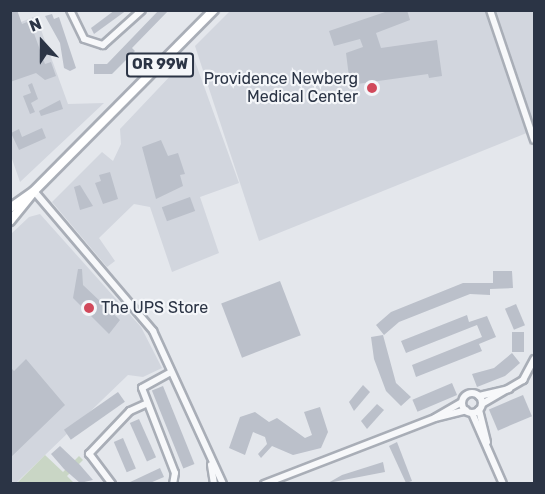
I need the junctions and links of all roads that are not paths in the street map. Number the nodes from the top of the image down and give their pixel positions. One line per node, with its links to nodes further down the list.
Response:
1 (70, 10): 2 (street)
2 (142, 10)
3 (213, 10): 6 (highway, OR 99W)
4 (490, 10): 5 (street)
5 (534, 140)
6 (34, 191): 7 (highway, OR 99W); 8 (highway, OR 99W); 10 (street)
7 (10, 208)
8 (10, 221)
9 (534, 359): 11 (street)
10 (171, 372): 14 (street); 17 (street)
11 (509, 389): 12 (street); 15 (street)
12 (479, 396): 13 (street); 15 (street)
13 (462, 402): 15 (street); 16 (street)
14 (146, 404): 18 (street); 19 (street)
15 (475, 409): 16 (street); 23 (street)
16 (435, 418): 22 (street)
17 (211, 465): 20 (street); 21 (street)
18 (112, 483)
19 (173, 483)
20 (214, 483)
21 (223, 483)
22 (264, 483)
23 (503, 483)

